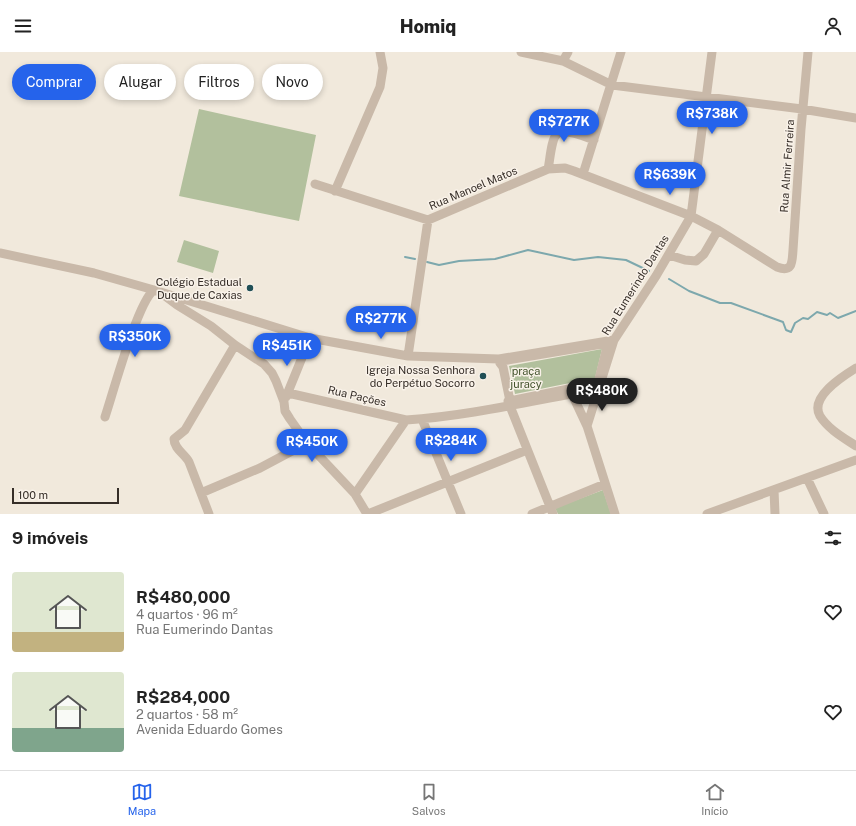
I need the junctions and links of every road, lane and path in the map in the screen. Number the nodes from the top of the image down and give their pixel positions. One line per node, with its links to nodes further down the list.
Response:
1 (380, 52): 16 (street)
2 (524, 52): 7 (street)
3 (568, 52): 7 (street)
4 (621, 52): 8 (street)
5 (712, 52): 9 (street)
6 (808, 52): 10 (street, Rua Almir Ferreira)
7 (563, 61): 8 (street)
8 (612, 85): 9 (street); 12 (street)
9 (706, 97): 10 (street); 17 (street)
10 (802, 108): 11 (street); 19 (street, Rua Almir Ferreira)
11 (856, 118)
12 (594, 140): 13 (street); 14 (street)
13 (548, 169): 14 (street); 18 (street, Rua Manoel Matos)
14 (584, 174): 17 (street)
15 (316, 184): 16 (street, Rua Manoel Matos)
16 (335, 190): 18 (street, Rua Manoel Matos)
17 (691, 216): 19 (street); 21 (street, Rua Eumerindo Dantas)
18 (428, 220): 26 (street)
19 (718, 230): 21 (street)
20 (0, 254): 22 (street)
21 (669, 255): 24 (street, Rua Eumerindo Dantas)
22 (157, 290): 23 (street); 25 (street); 34 (street)
23 (310, 338): 26 (street); 30 (street)
24 (614, 340): 27 (street); 29 (street, Rua Eumerindo Dantas)
25 (235, 345): 32 (street); 46 (street)
26 (408, 356): 27 (street)
27 (499, 361): 27 (street); 33 (street)
28 (856, 368): 39 (street)
29 (598, 389): 31 (street, Rua Pações); 37 (street, Rua Eumerindo Dantas)
30 (288, 393): 32 (street); 36 (street, Rua Pações)
31 (572, 394): 33 (street, Rua Pações); 37 (street)
32 (284, 402): 38 (street)
33 (509, 406): 35 (street, Rua Pações); 40 (street)
34 (105, 417)
35 (422, 419): 36 (street, Rua Pações); 43 (street)
36 (406, 420): 47 (street)
37 (587, 426): 44 (street)
38 (307, 443): 46 (street); 47 (street)
39 (856, 446)
40 (527, 450): 43 (street); 48 (street)
41 (856, 460): 42 (street)
42 (807, 478): 45 (street); 56 (street)
43 (448, 482): 50 (street); 51 (street)
44 (605, 484): 48 (street); 53 (street)
45 (774, 490): 54 (street); 55 (street)
46 (201, 493): 49 (street)
47 (355, 494): 50 (street)
48 (551, 510): 52 (street)
49 (209, 514)
50 (368, 514)
51 (461, 514)
52 (532, 514)
53 (615, 514)
54 (707, 514)
55 (775, 514)
56 (824, 514)

